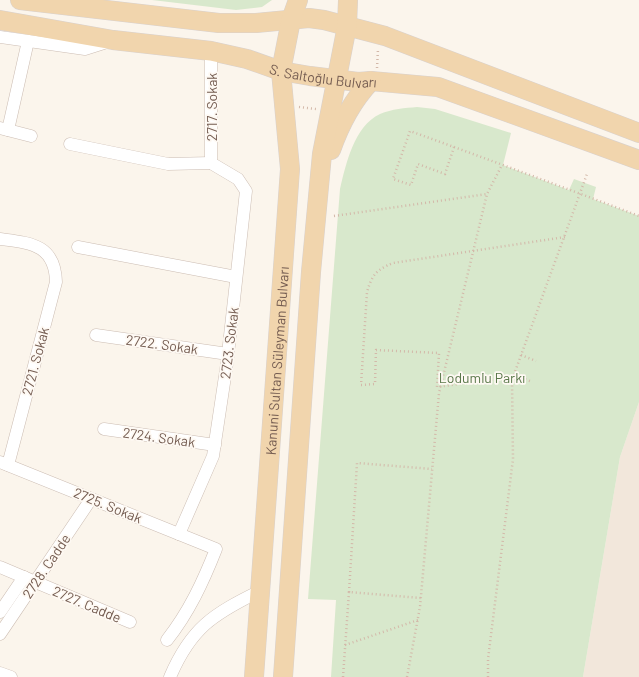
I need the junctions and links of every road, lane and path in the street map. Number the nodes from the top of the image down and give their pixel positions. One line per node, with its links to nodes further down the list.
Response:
1 (20, 0): 5 (main road)
2 (298, 0): 5 (main road, Kanuni Sultan Süleyman Bulvarı)
3 (348, 0): 6 (main road, Kanuni Sultan Süleyman Bulvarı)
4 (0, 20): 8 (main road, S. Saltoğlu Bulvarı)
5 (291, 20): 6 (main road); 12 (main road, Kanuni Sultan Süleyman Bulvarı)
6 (347, 26): 14 (main road, Kanuni Sultan Süleyman Bulvarı); 18 (main road)
7 (0, 37): 9 (street)
8 (114, 40): 9 (street); 11 (main road, S. Saltoğlu Bulvarı)
9 (28, 41): 17 (street)
10 (378, 45): 13 (path)
11 (211, 52): 12 (main road, S. Saltoğlu Bulvarı); 23 (street, 2717. Sokak)
12 (281, 71): 14 (main road, S. Saltoğlu Bulvarı); 53 (main road, Kanuni Sultan Süleyman Bulvarı)
13 (374, 76): 14 (main road, S. Saltoğlu Bulvarı); 22 (main road, S. Saltoğlu Bulvarı); 26 (main road)
14 (336, 80): 26 (main road, Kanuni Sultan Süleyman Bulvarı)
15 (296, 107): 16 (path)
16 (319, 109)
17 (4, 129): 19 (street)
18 (639, 133)
19 (31, 136)
20 (70, 144): 23 (street)
21 (454, 147): 21 (path); 24 (path)
22 (639, 160)
23 (211, 163): 35 (street, 2723. Sokak)
24 (502, 165): 27 (path); 28 (path)
25 (587, 174): 28 (path)
26 (320, 179): 66 (main road, Kanuni Sultan Süleyman Bulvarı)
27 (487, 194): 29 (path); 34 (path)
28 (580, 194): 30 (path); 31 (path)
29 (334, 216)
30 (639, 216)
31 (565, 237): 34 (path); 38 (path)
32 (0, 239): 46 (street, 2721. Sokak)
33 (78, 247): 35 (street)
34 (474, 250): 43 (path); 43 (path)
35 (236, 277): 37 (street, 2723. Sokak)
36 (96, 335): 37 (street, 2722. Sokak)
37 (228, 354): 45 (street, 2723. Sokak)
38 (521, 355): 39 (path); 40 (path)
39 (536, 361)
40 (514, 375): 41 (path); 42 (path)
41 (512, 380): 43 (path); 69 (path)
42 (530, 381)
43 (440, 388): 47 (path)
44 (104, 429): 45 (street, 2724. Sokak)
45 (215, 445): 49 (street, 2723. Sokak)
46 (4, 463): 48 (street, 2725. Sokak)
47 (432, 469): 54 (path); 55 (path)
48 (91, 499): 49 (street, 2725. Sokak); 52 (street, 2728. Cadde)
49 (179, 534): 60 (street, 2725. Sokak)
50 (0, 567): 51 (street, 2727. Cadde)
51 (24, 577): 52 (street, 2727. Cadde); 56 (street)
52 (35, 582): 58 (street, 2727. Cadde); 59 (street, 2728. Cadde)
53 (260, 591): 64 (street); 65 (main road, Kanuni Sultan Süleyman Bulvarı)
54 (349, 592): 55 (path); 61 (path)
55 (421, 598): 57 (path)
56 (0, 612)
57 (418, 620): 61 (path); 68 (path)
58 (130, 622)
59 (0, 634)
60 (167, 640)
61 (345, 645): 67 (path)
62 (0, 673): 63 (street)
63 (11, 677)
64 (170, 677)
65 (254, 677)
66 (283, 677)
67 (343, 677)
68 (406, 677)
69 (488, 677)

